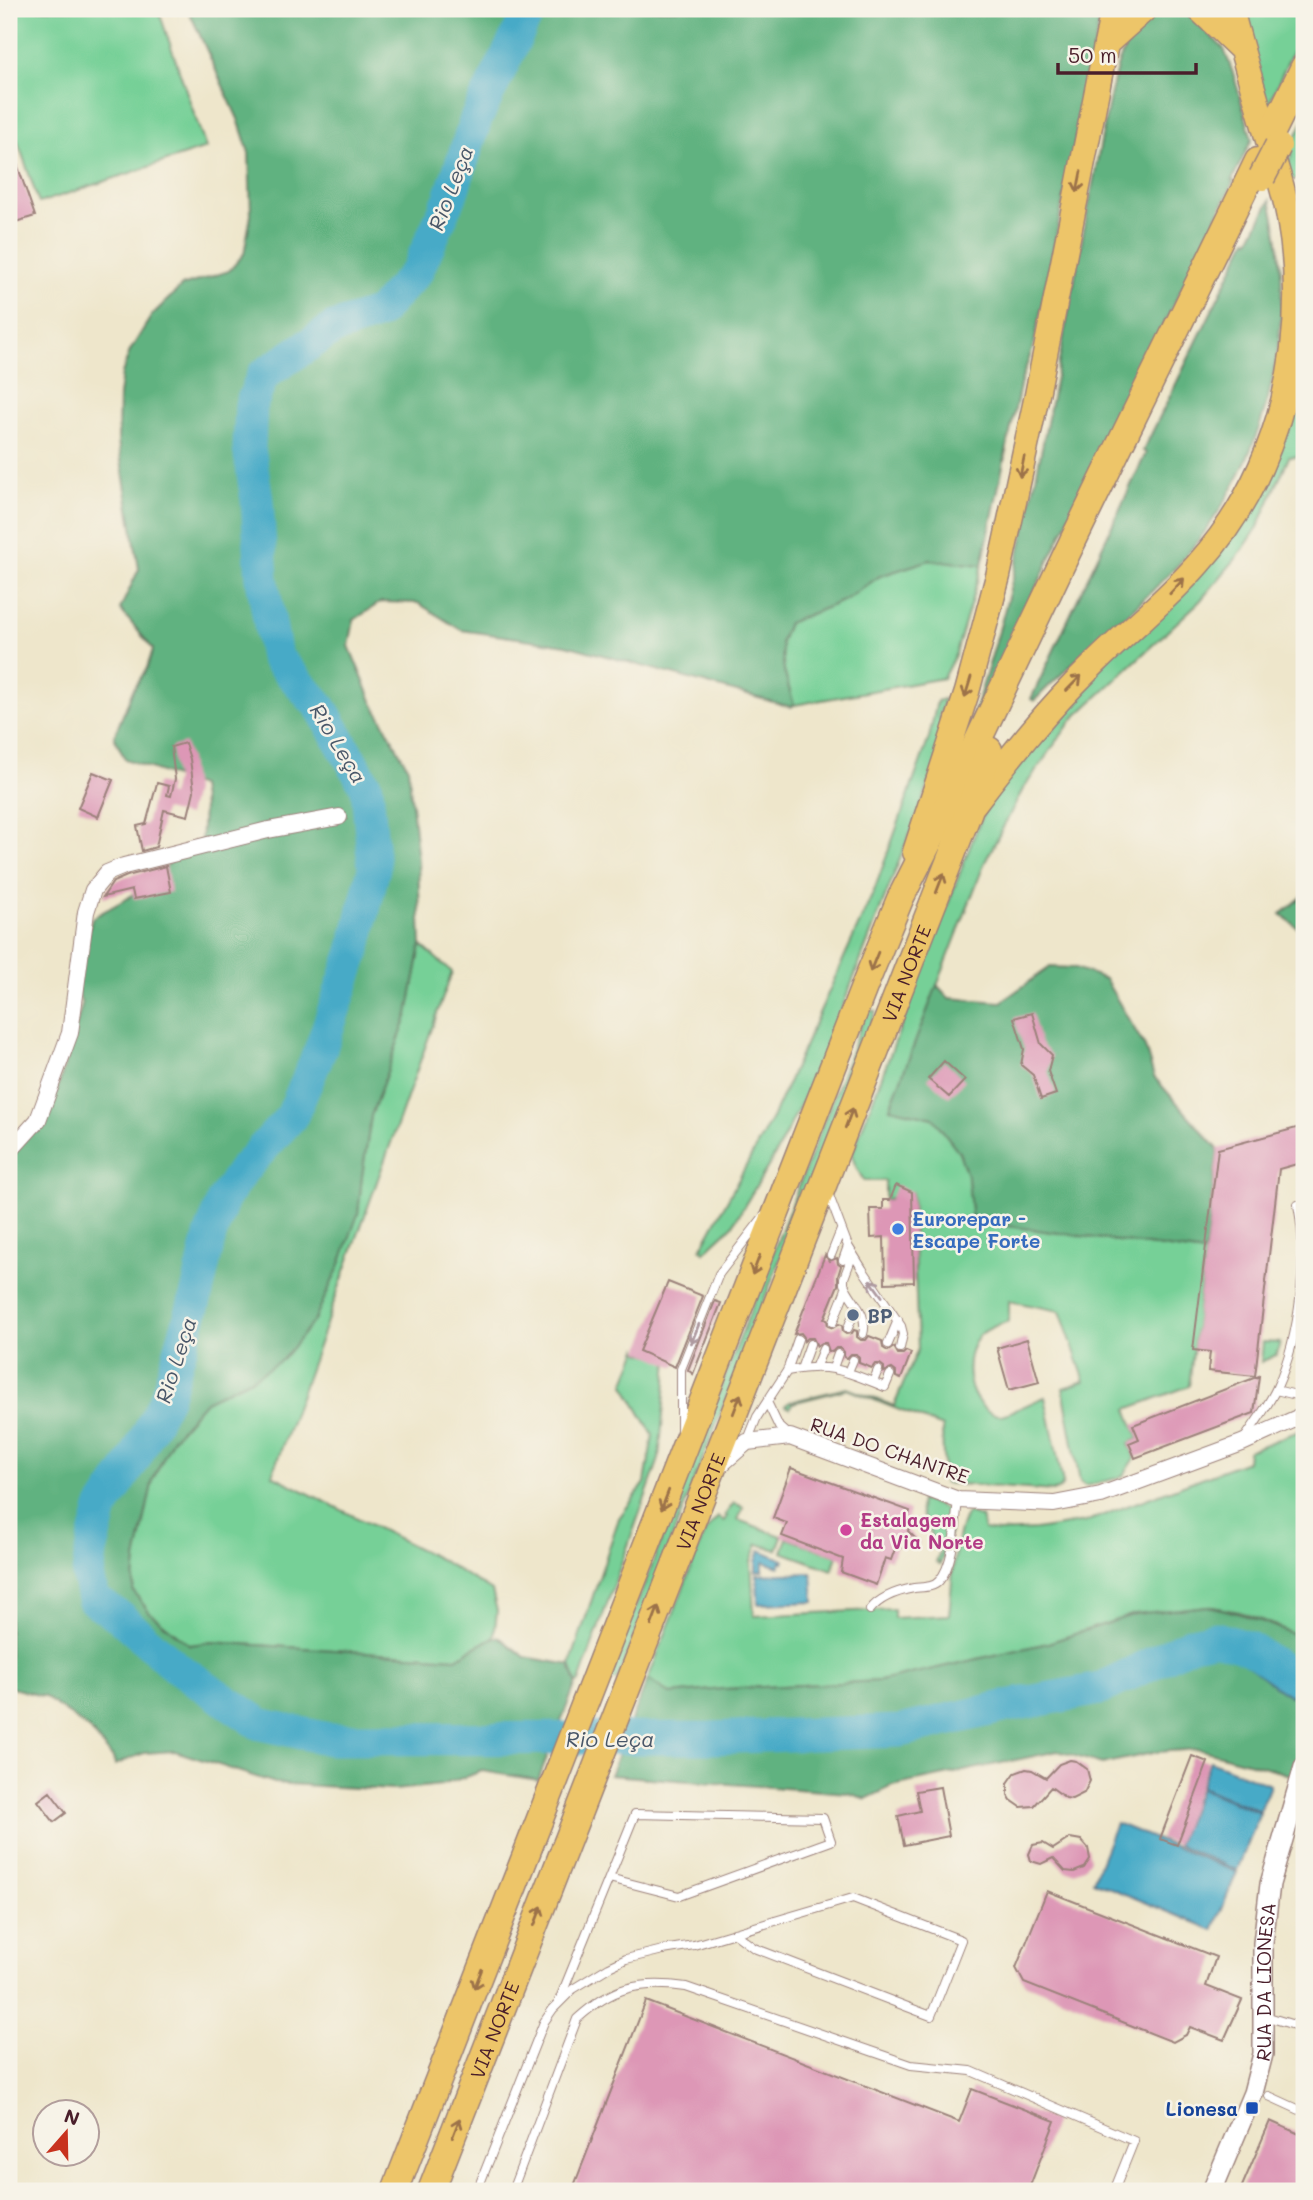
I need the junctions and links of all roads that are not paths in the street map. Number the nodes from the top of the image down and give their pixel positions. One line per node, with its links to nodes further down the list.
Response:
1 (1113, 9): 5 (main road)
2 (1145, 9): 5 (main road)
3 (1199, 9): 6 (main road)
4 (1231, 9): 6 (main road)
5 (1106, 44): 12 (main road, one-way to 12)
6 (1241, 49): 10 (main road, one-way to 6)
7 (1304, 67): 9 (highway)
8 (1304, 92): 9 (highway)
9 (1268, 153): 10 (highway, VIA NORTE); 12 (highway, VIA NORTE)
10 (969, 811): 14 (highway, VIA NORTE, one-way to 10)
11 (339, 817): 13 (street)
12 (900, 898): 59 (highway, VIA NORTE, one-way to 59)
13 (9, 1152)
14 (824, 1181): 16 (lane); 48 (highway, VIA NORTE, one-way to 14)
15 (1298, 1205): 41 (lane)
16 (841, 1230): 17 (lane); 18 (lane)
17 (851, 1250): 19 (lane); 20 (lane); 22 (lane, one-way to 17)
18 (831, 1255)
19 (843, 1260)
20 (846, 1289): 21 (lane); 23 (lane)
21 (857, 1305): 24 (lane); 25 (lane)
22 (898, 1320): 28 (lane); 29 (lane)
23 (833, 1322)
24 (848, 1328)
25 (863, 1334)
26 (798, 1339): 37 (lane)
27 (810, 1344): 35 (lane)
28 (888, 1344)
29 (900, 1348)
30 (823, 1349): 33 (lane)
31 (838, 1354): 34 (lane)
32 (853, 1360): 38 (lane)
33 (816, 1367): 34 (lane); 35 (lane)
34 (833, 1368): 38 (lane)
35 (801, 1369): 37 (lane)
36 (878, 1370): 40 (lane)
37 (787, 1371): 43 (lane)
38 (848, 1372): 40 (lane)
39 (890, 1375): 40 (lane)
40 (873, 1382)
41 (1276, 1390): 42 (lane); 47 (lane)
42 (1304, 1397)
43 (768, 1404): 45 (lane); 46 (lane)
44 (1304, 1415): 47 (street, RUA DO CHANTRE)
45 (790, 1437): 46 (street, RUA DO CHANTRE); 49 (street, RUA DO CHANTRE)
46 (747, 1442): 48 (street)
47 (1242, 1443): 49 (street, RUA DO CHANTRE)
48 (710, 1474): 60 (highway, VIA NORTE, one-way to 48)
49 (958, 1500): 50 (lane)
50 (870, 1610)
51 (1304, 1767): 55 (street, RUA DA LIONESA)
52 (609, 1878): 52 (lane); 54 (lane)
53 (734, 1933): 53 (lane); 54 (lane)
54 (558, 2003): 61 (lane)
55 (1262, 2015): 56 (lane); 64 (street, RUA DA LIONESA)
56 (1304, 2028)
57 (1269, 2096): 58 (lane)
58 (1304, 2112)
59 (395, 2191)
60 (431, 2191)
61 (477, 2191)
62 (512, 2191): 63 (lane)
63 (1114, 2191)
64 (1212, 2191)

